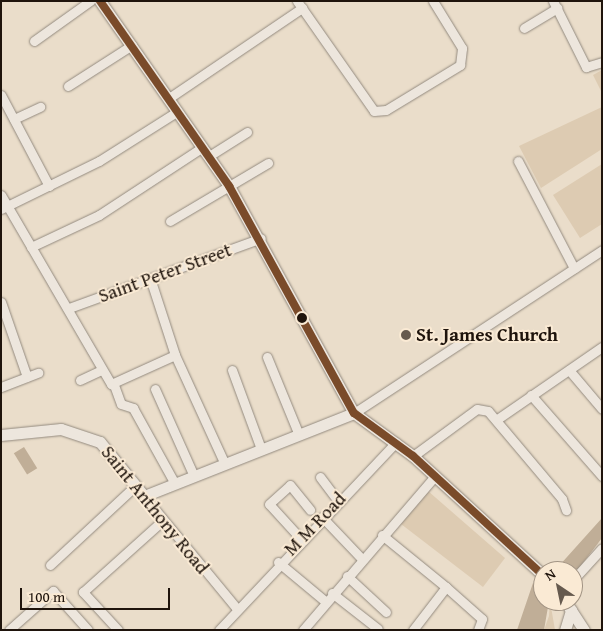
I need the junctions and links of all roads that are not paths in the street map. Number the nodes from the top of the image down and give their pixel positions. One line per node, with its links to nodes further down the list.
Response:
1 (90, 1): 7 (street)
2 (100, 1): 8 (street)
3 (433, 1): 4 (street)
4 (300, 4): 12 (street)
5 (555, 5): 6 (street); 9 (street)
6 (524, 28)
7 (34, 41)
8 (132, 45): 10 (street); 12 (street)
9 (602, 62)
10 (68, 86)
11 (1, 95): 15 (street)
12 (169, 98): 14 (street)
13 (40, 107): 15 (street)
14 (178, 111): 17 (street); 20 (street)
15 (14, 119): 20 (street)
16 (247, 132): 17 (street)
17 (206, 152): 21 (street); 26 (street)
18 (518, 161): 28 (street)
19 (268, 163): 21 (street)
20 (49, 186): 23 (street)
21 (229, 186): 24 (street); 25 (street)
22 (1, 195): 23 (street)
23 (4, 208): 26 (street)
24 (170, 221)
25 (261, 238): 29 (street, Saint Peter Street); 46 (street)
26 (31, 247): 31 (street)
27 (602, 250): 28 (street)
28 (574, 268): 46 (street)
29 (150, 278): 31 (street, Saint Peter Street); 33 (street)
30 (1, 302): 39 (street)
31 (69, 308): 35 (street)
32 (602, 347): 37 (street)
33 (175, 355): 41 (street); 53 (street)
34 (267, 357): 49 (street)
35 (101, 370): 40 (street); 41 (street)
36 (232, 370): 51 (street)
37 (569, 370): 44 (street); 45 (street)
38 (38, 372): 39 (street)
39 (27, 377): 42 (street)
40 (80, 380)
41 (114, 385): 58 (street)
42 (1, 387)
43 (155, 389): 54 (street)
44 (532, 396): 47 (street); 55 (street)
45 (602, 409)
46 (354, 412): 49 (street); 50 (street)
47 (496, 420): 52 (street); 63 (street)
48 (1, 435): 59 (street, Saint Anthony Road)
49 (299, 435): 51 (street)
50 (396, 442): 52 (street); 61 (street, M M Road)
51 (261, 449): 53 (street)
52 (413, 456): 57 (street)
53 (224, 462): 54 (street)
54 (193, 474): 58 (street)
55 (602, 476)
56 (320, 477): 61 (street)
57 (434, 477): 66 (street); 72 (street)
58 (174, 482): 60 (street)
59 (136, 485): 60 (street, Saint Anthony Road); 71 (street)
60 (144, 496): 65 (street, Saint Anthony Road)
61 (338, 501): 64 (street, M M Road)
62 (310, 510): 67 (street)
63 (566, 510)
64 (322, 517): 67 (street, M M Road); 69 (street)
65 (162, 521): 78 (street, Saint Anthony Road); 86 (street)
66 (382, 535): 69 (street); 75 (street)
67 (301, 539): 70 (street, M M Road)
68 (602, 548): 73 (street)
69 (362, 559): 74 (street)
70 (278, 562): 77 (street); 78 (street, M M Road)
71 (50, 565)
72 (533, 566)
73 (583, 569)
74 (347, 576): 76 (street); 81 (street)
75 (446, 587): 89 (street); 90 (street)
76 (332, 593): 77 (street); 83 (street)
77 (325, 601): 82 (street)
78 (237, 610): 87 (street, M M Road)
79 (567, 611): 91 (street)
80 (574, 611): 92 (street)
81 (386, 612)
82 (306, 626): 88 (street)
83 (378, 629)
84 (9, 630): 85 (street)
85 (88, 630)
86 (118, 630)
87 (219, 630)
88 (317, 630)
89 (414, 630)
90 (478, 630)
91 (565, 630)
92 (584, 630)

